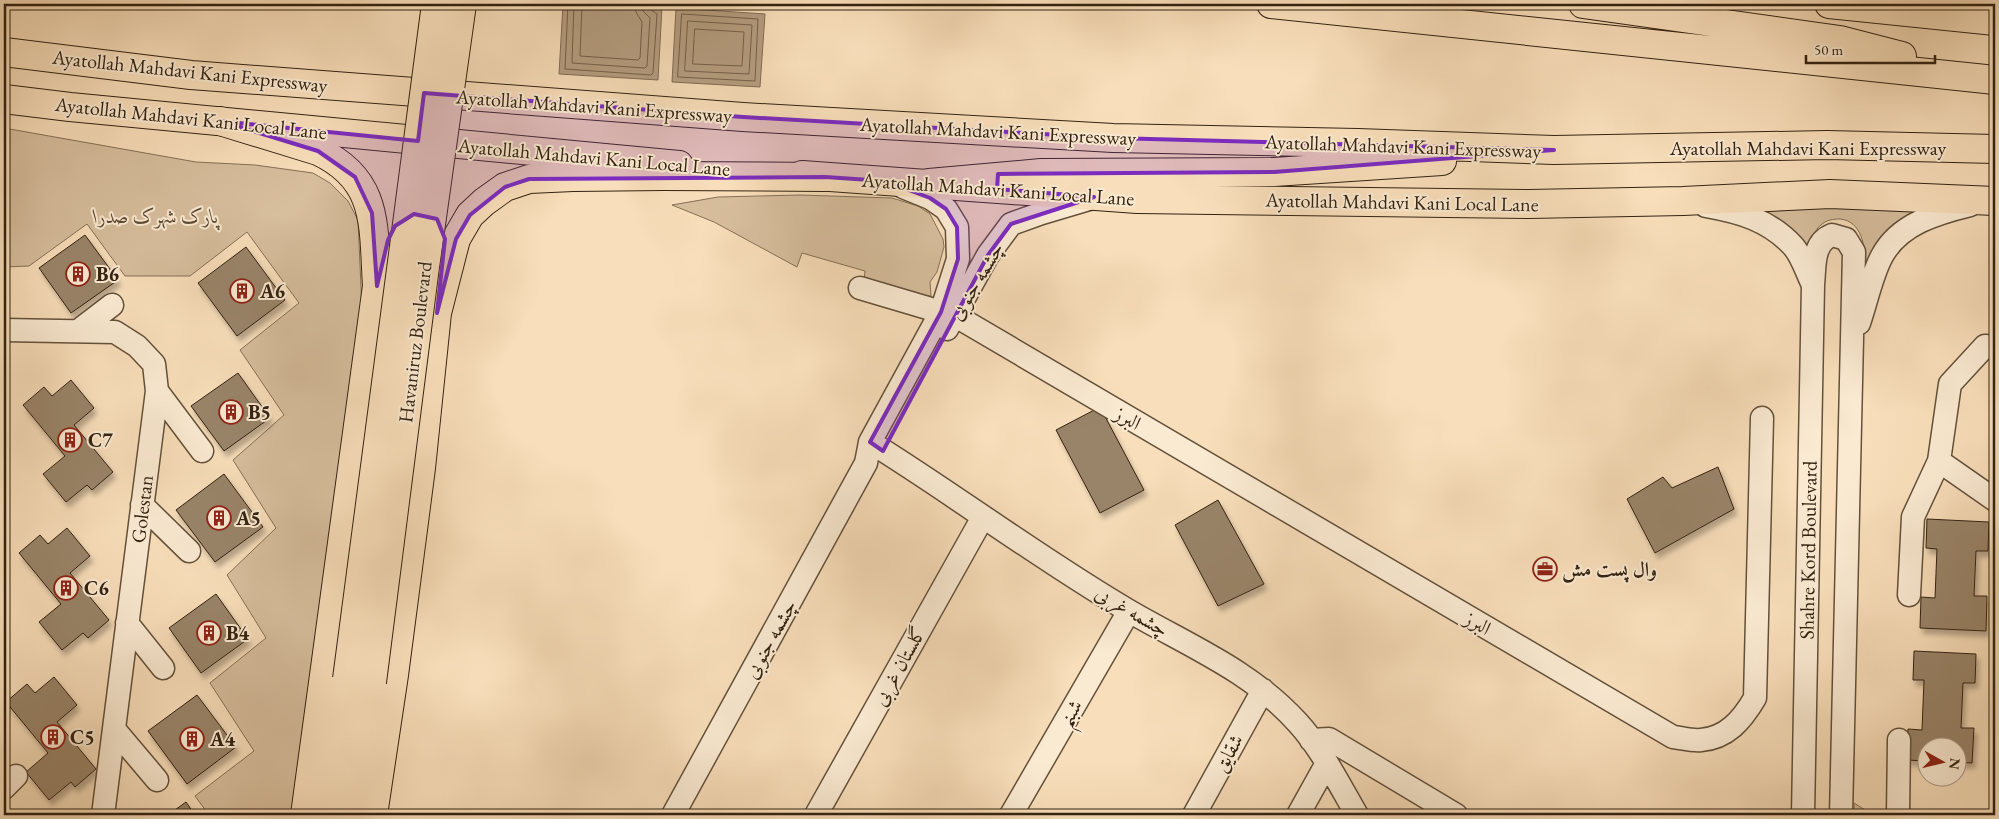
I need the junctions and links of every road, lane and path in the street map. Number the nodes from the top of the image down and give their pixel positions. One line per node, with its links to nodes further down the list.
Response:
1 (436, 4): 44 (main road, Havaniruz Boulevard, bridge)
2 (462, 4): 44 (main road, Havaniruz Boulevard, bridge)
3 (1271, 4): 10 (main road)
4 (1583, 4): 10 (main road)
5 (1829, 4): 8 (main road)
6 (1969, 4): 7 (street)
7 (1995, 12)
8 (1995, 21)
9 (4, 52): 13 (main road, Ayatollah Mahdavi Kani Expressway)
10 (1992, 80)
11 (4, 99): 12 (main road, Ayatollah Mahdavi Kani Local Lane)
12 (220, 121): 15 (main road, Ayatollah Mahdavi Kani Local Lane); 22 (main road)
13 (1554, 150): 14 (main road, Ayatollah Mahdavi Kani Expressway); 17 (main road)
14 (1995, 150)
15 (825, 177): 16 (main road, Ayatollah Mahdavi Kani Local Lane); 25 (main road)
16 (885, 181): 17 (main road, Ayatollah Mahdavi Kani Local Lane); 26 (street, چشمه جنوبی)
17 (929, 183): 18 (main road, Ayatollah Mahdavi Kani Local Lane)
18 (1094, 197): 20 (main road, Ayatollah Mahdavi Kani Local Lane); 26 (street, چشمه جنوبی)
19 (1993, 200): 20 (main road, Ayatollah Mahdavi Kani Local Lane); 29 (street)
20 (1683, 201): 21 (street)
21 (1813, 285): 29 (street, Shahre Kord Boulevard); 63 (street, Shahre Kord Boulevard)
22 (378, 286): 25 (main road); 52 (main road)
23 (860, 288): 26 (street, البرز)
24 (112, 305): 28 (street)
25 (437, 313): 55 (main road)
26 (948, 314): 32 (street, البرز); 34 (street, چشمه جنوبی)
27 (4, 330): 28 (street, Golestan)
28 (78, 331): 31 (street, Golestan)
29 (1852, 342): 64 (street, Shahre Kord Boulevard)
30 (1995, 348): 35 (street)
31 (157, 391): 33 (street); 37 (street, Golestan)
32 (1762, 418)
33 (202, 451)
34 (873, 452): 38 (street, چشمه غربی); 56 (street, چشمه جنوبی)
35 (1939, 461): 36 (street); 40 (street)
36 (1995, 500)
37 (142, 505): 39 (street); 42 (street, Golestan)
38 (983, 517): 41 (street, چشمه غربی); 57 (street, گلستان غربی)
39 (190, 551)
40 (1908, 596)
41 (1129, 611): 45 (street, چشمه غربی); 58 (street, شبنم)
42 (127, 623): 43 (street); 46 (street, Golestan)
43 (163, 668)
44 (359, 680): 53 (main road); 54 (main road)
45 (1263, 690): 47 (street, چشمه غربی); 59 (street, شقایق)
46 (114, 729): 50 (street); 51 (street, Golestan)
47 (1311, 740): 49 (street, چشمه غربی); 62 (street)
48 (1899, 740): 65 (street)
49 (1327, 763): 60 (street); 61 (street, چشمه غربی)
50 (157, 780)
51 (103, 815)
52 (305, 815)
53 (329, 815)
54 (355, 815)
55 (373, 815)
56 (673, 815)
57 (816, 815)
58 (1011, 815)
59 (1194, 815)
60 (1298, 815)
61 (1357, 815)
62 (1456, 815)
63 (1803, 815)
64 (1842, 815)
65 (1898, 815)

